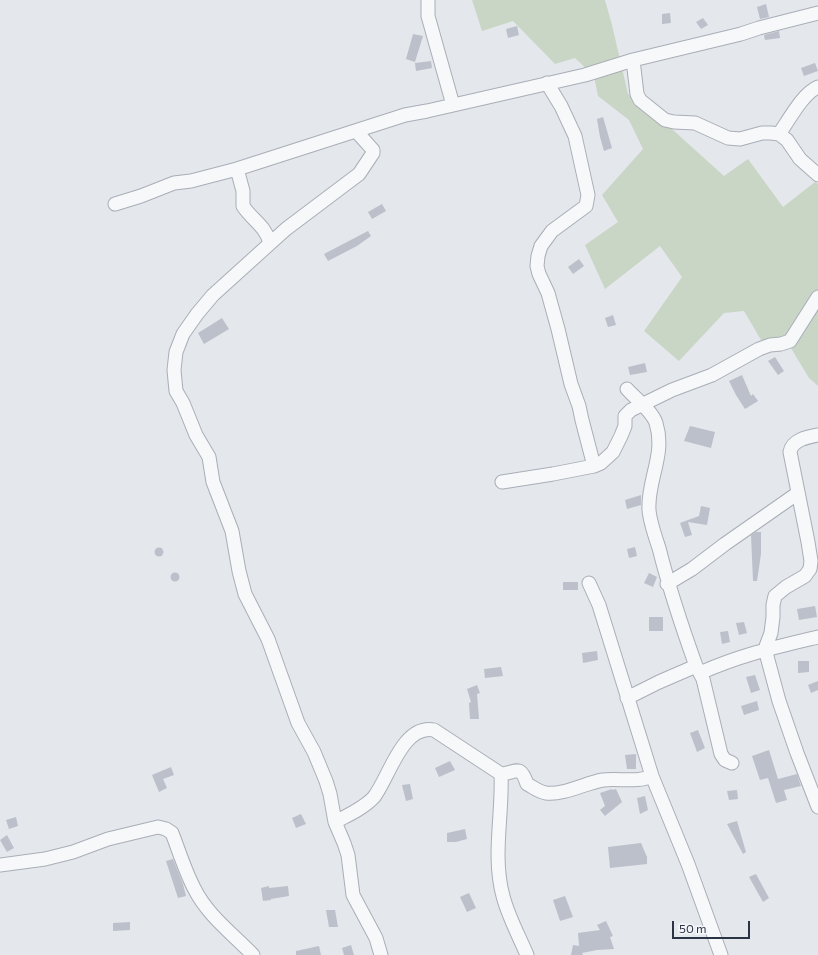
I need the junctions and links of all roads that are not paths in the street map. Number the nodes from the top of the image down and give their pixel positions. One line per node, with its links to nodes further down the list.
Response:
1 (428, 0): 6 (street)
2 (818, 13): 3 (street)
3 (633, 60): 4 (street); 8 (street)
4 (547, 83): 6 (street); 17 (street)
5 (818, 87): 8 (street)
6 (453, 105): 7 (street)
7 (356, 131): 9 (street); 12 (street)
8 (780, 134): 10 (street)
9 (237, 169): 11 (street); 12 (street)
10 (818, 175)
11 (115, 204)
12 (270, 243): 30 (street)
13 (818, 297): 15 (street)
14 (627, 389): 15 (street)
15 (642, 404): 17 (street); 21 (street)
16 (818, 435): 19 (street)
17 (594, 466): 18 (street)
18 (502, 482)
19 (798, 493): 21 (street); 23 (street)
20 (589, 583): 25 (street)
21 (668, 584): 24 (street)
22 (818, 637): 23 (street)
23 (765, 649): 24 (street); 29 (street)
24 (698, 670): 25 (street); 26 (street)
25 (627, 698): 28 (street)
26 (732, 764)
27 (501, 774): 28 (street); 30 (street); 34 (street)
28 (652, 776): 35 (street)
29 (818, 807)
30 (335, 822): 33 (street)
31 (0, 865): 32 (street)
32 (253, 955)
33 (381, 955)
34 (527, 955)
35 (721, 955)

